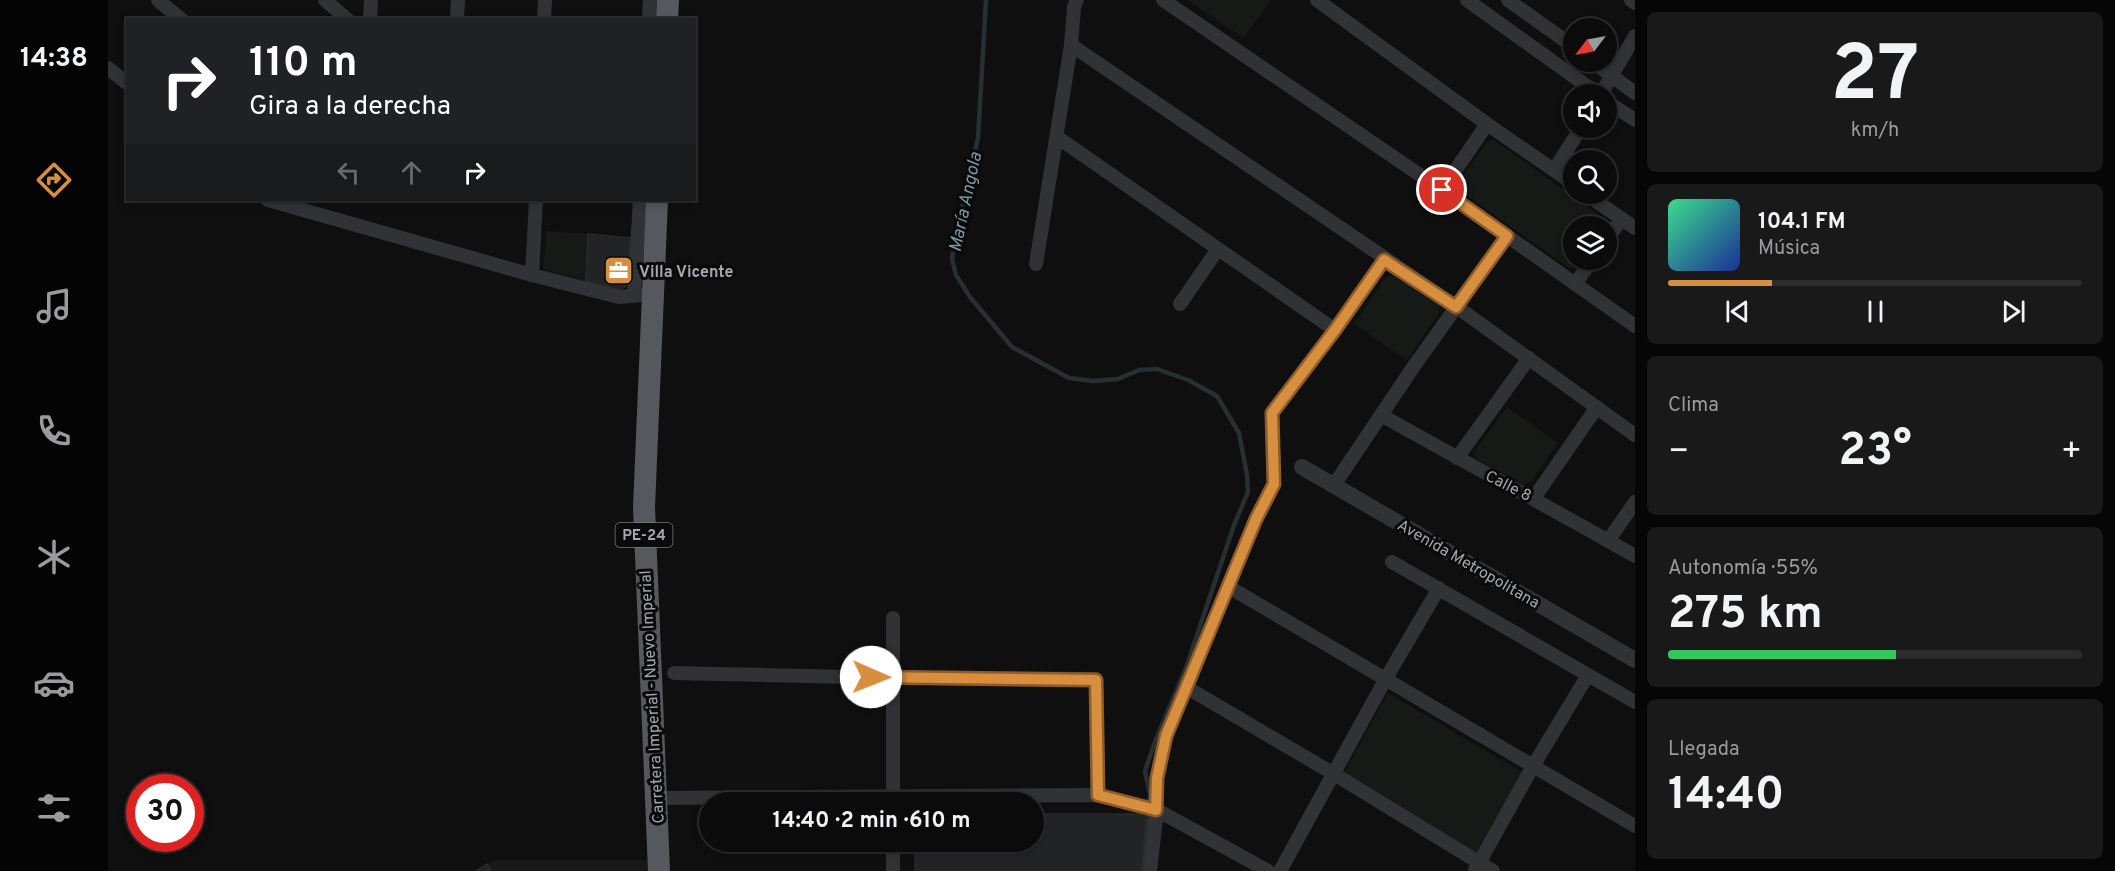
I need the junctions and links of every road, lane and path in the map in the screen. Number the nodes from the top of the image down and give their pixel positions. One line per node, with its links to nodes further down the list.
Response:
1 (158, 0): 15 (street)
2 (325, 0): 16 (street)
3 (371, 0): 17 (street)
4 (458, 0): 18 (street)
5 (545, 0): 19 (street)
6 (650, 0): 20 (street)
7 (668, 0): 21 (highway)
8 (1077, 0): 24 (street)
9 (1162, 0): 41 (street)
10 (1317, 0): 36 (street)
11 (1467, 0): 30 (street)
12 (1508, 0): 23 (street)
13 (1631, 0): 14 (street)
14 (1635, 3)
15 (180, 18)
16 (346, 18)
17 (370, 18)
18 (457, 18)
19 (544, 18)
20 (649, 18)
21 (667, 18)
22 (1635, 36): 27 (street)
23 (1563, 39)
24 (1071, 45): 37 (street); 52 (street)
25 (108, 68): 29 (street)
26 (1607, 72): 27 (street)
27 (1613, 76): 31 (street); 33 (street)
28 (108, 81): 32 (street)
29 (126, 82)
30 (1586, 84)
31 (1607, 84)
32 (126, 88)
33 (1635, 93)
34 (1617, 108): 35 (street)
35 (1635, 120)
36 (1487, 124): 39 (street); 41 (street)
37 (1057, 137): 51 (street); 53 (street)
38 (1575, 138): 39 (street)
39 (1554, 170): 40 (street)
40 (1563, 176)
41 (1442, 190): 50 (street)
42 (272, 201): 55 (street)
43 (536, 201): 55 (street)
44 (640, 201): 57 (street)
45 (657, 201): 57 (highway, Carretera Imperial - Nuevo Imperial / PE-24)
46 (1600, 204): 47 (street)
47 (1622, 219): 48 (street); 49 (street)
48 (1617, 226)
49 (1635, 228)
50 (1507, 236): 56 (street); 59 (street)
51 (1218, 249): 58 (street); 61 (street)
52 (1384, 260): 59 (street); 61 (street)
53 (1036, 264)
54 (1585, 270): 56 (street)
55 (532, 275): 57 (street)
56 (1575, 284): 60 (street)
57 (644, 295): 89 (highway, Carretera Imperial - Nuevo Imperial / PE-24)
58 (1180, 304)
59 (1456, 307): 62 (street); 64 (street)
60 (1635, 326)
61 (1335, 330): 74 (street)
62 (1529, 358): 63 (street); 66 (street)
63 (1597, 407): 65 (street); 69 (street)
64 (1381, 415): 66 (street, Calle 8); 68 (street)
65 (1635, 435)
66 (1457, 458): 69 (street, Calle 8)
67 (1302, 467): 68 (street, Avenida Metropolitana)
68 (1334, 485): 77 (street, Avenida Metropolitana)
69 (1534, 498): 71 (street, Calle 8)
70 (1635, 502): 71 (street)
71 (1608, 541): 72 (street, Calle 8)
72 (1635, 556)
73 (1392, 562): 75 (street)
74 (1229, 587): 81 (street); 82 (street)
75 (1439, 588): 79 (street); 81 (street)
76 (893, 618): 80 (street)
77 (1635, 660)
78 (674, 673): 80 (street)
79 (1588, 675): 83 (street); 84 (street)
80 (893, 678): 86 (street); 87 (street)
81 (1385, 680): 84 (street); 85 (street)
82 (1186, 687): 85 (street); 91 (street)
83 (1635, 702)
84 (1533, 766): 92 (street); 94 (street)
85 (1334, 774): 94 (street); 99 (street)
86 (893, 792)
87 (1098, 795): 88 (street); 91 (street)
88 (1044, 796)
89 (656, 798): 90 (street); 95 (highway, Carretera Imperial - Nuevo Imperial / PE-24)
90 (699, 798)
91 (1151, 809): 97 (street); 98 (street)
92 (1635, 826)
93 (893, 852): 96 (street)
94 (1477, 867): 100 (street)
95 (659, 871)
96 (893, 871)
97 (1150, 871)
98 (1268, 871)
99 (1280, 871)
100 (1493, 871)

